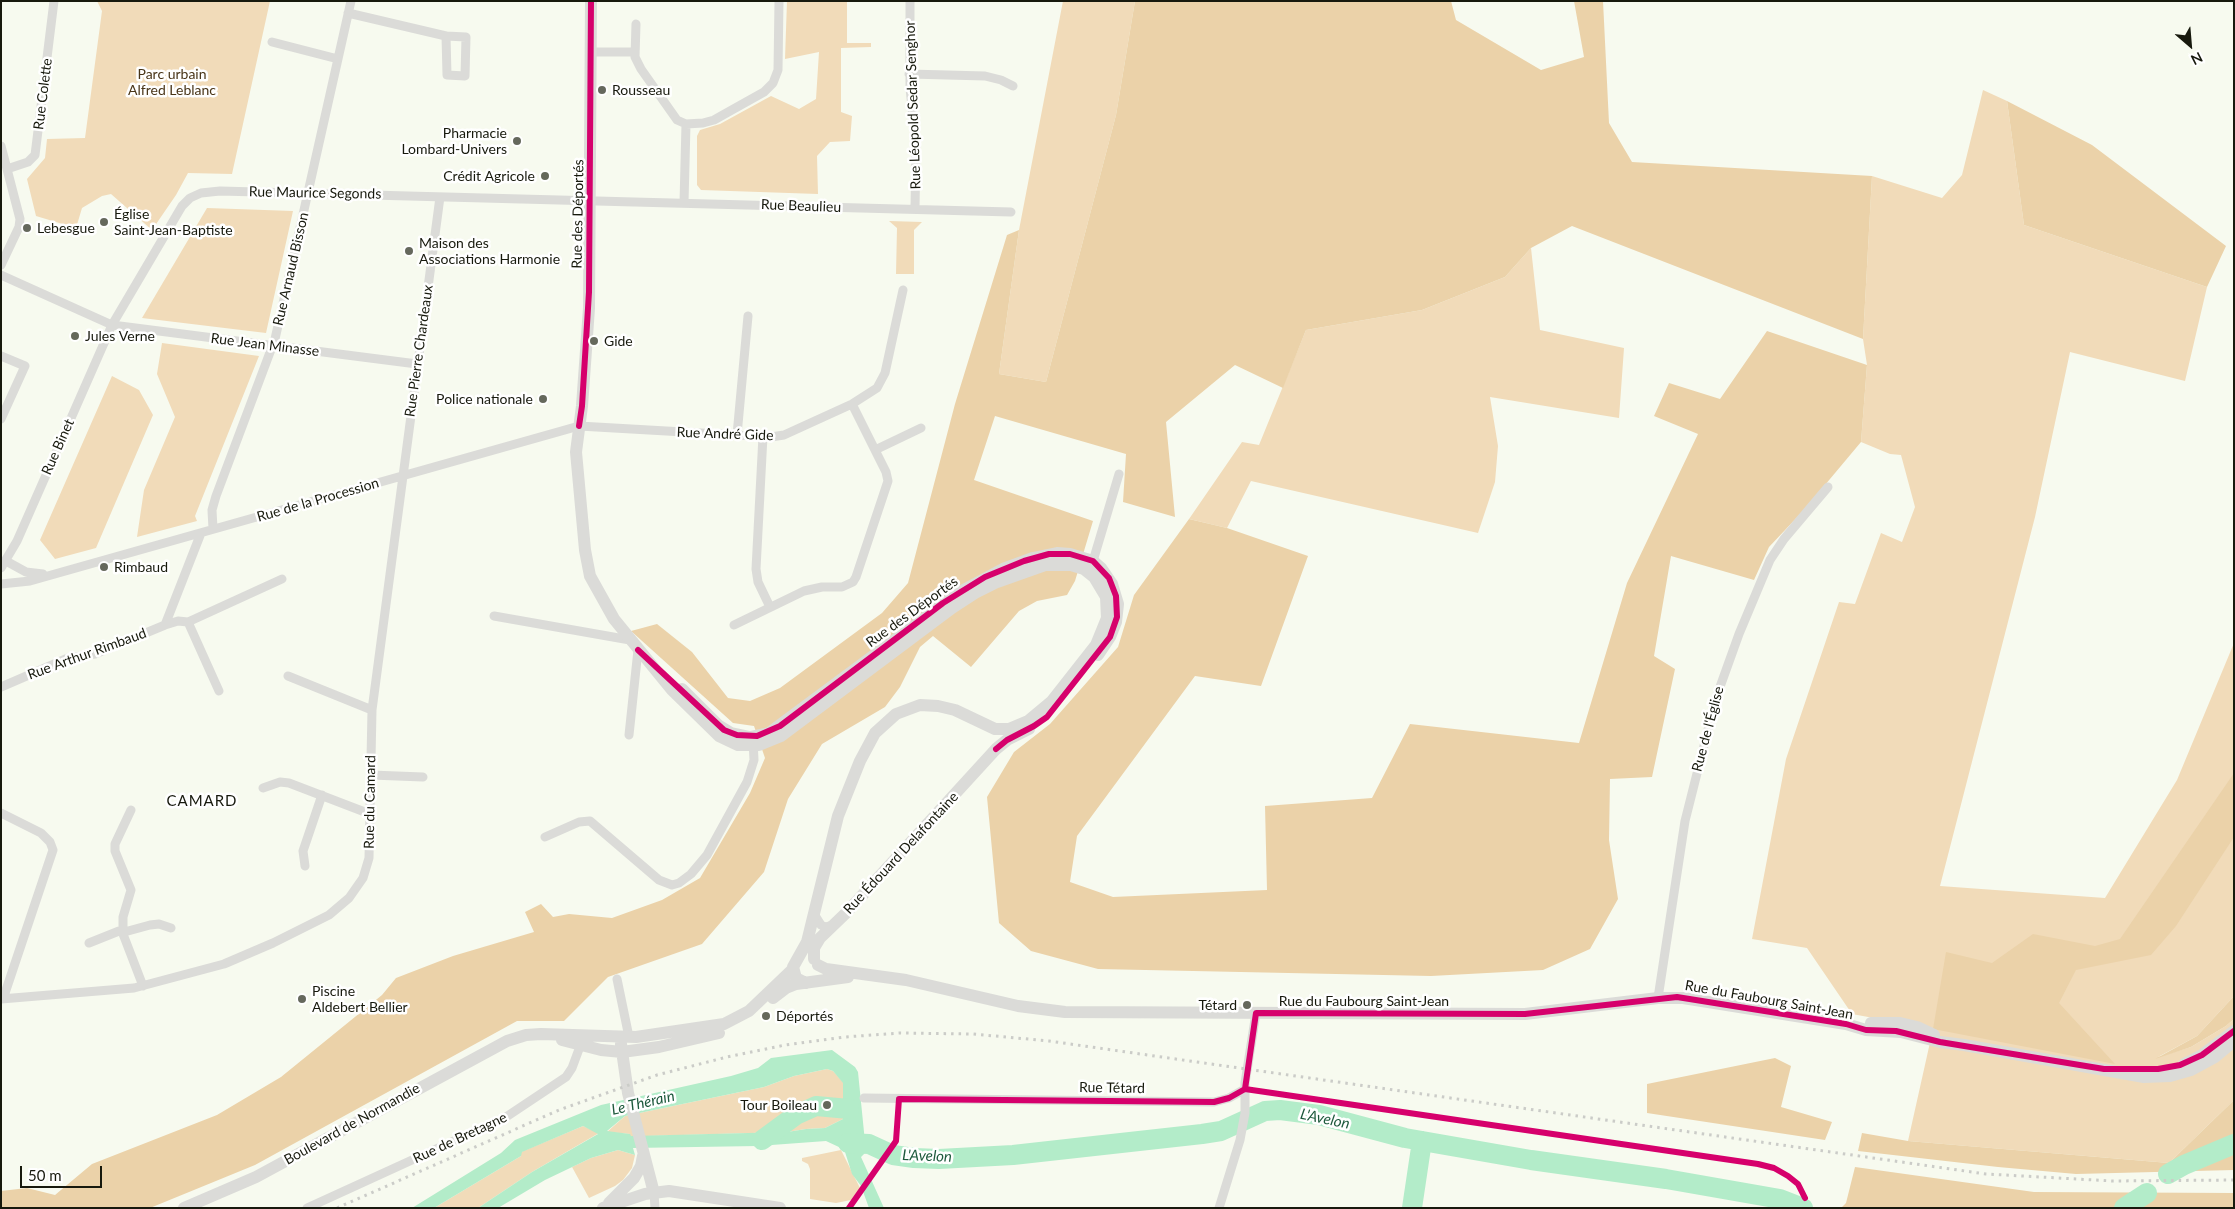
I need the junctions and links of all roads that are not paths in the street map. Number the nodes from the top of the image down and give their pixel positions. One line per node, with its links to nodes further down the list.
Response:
1 (54, 1): 17 (street, Rue Colette)
2 (351, 1): 6 (street, Rue Arnaud Bisson)
3 (591, 1): 10 (main road, Rue des Déportés)
4 (779, 1): 15 (street)
5 (910, 1): 13 (street, Rue Léopold Sedar Senghor)
6 (348, 13): 8 (street); 12 (street, Rue Arnaud Bisson)
7 (636, 24): 11 (street)
8 (446, 36): 8 (street)
9 (272, 42): 12 (street)
10 (592, 52): 11 (street); 20 (main road, Rue des Déportés)
11 (635, 52): 15 (street)
12 (338, 59): 18 (street, Rue Arnaud Bisson)
13 (909, 74): 14 (street); 22 (street, Rue Léopold Sedar Senghor)
14 (1013, 86)
15 (686, 124): 21 (street)
16 (1, 146): 17 (street)
17 (7, 169): 24 (street)
18 (308, 193): 19 (street, Rue Maurice Segonds); 28 (street, Rue Maurice Segonds); 29 (street, Rue Arnaud Bisson)
19 (440, 197): 20 (street, Rue Maurice Segonds); 31 (street, Rue Pierre Chardeaux)
20 (591, 200): 21 (street, Rue Beaulieu); 34 (main road, Rue des Déportés)
21 (684, 203): 22 (street, Rue Beaulieu)
22 (915, 209): 23 (street, Rue Beaulieu)
23 (1011, 212)
24 (1, 265)
25 (1, 275): 28 (street, Rue Jean Minasse)
26 (903, 290): 32 (street, Rue André Gide)
27 (748, 316): 36 (street)
28 (112, 326): 29 (street, Rue Jean Minasse); 45 (street, Rue Binet)
29 (273, 346): 31 (street, Rue Jean Minasse); 42 (street, Rue Arnaud Bisson)
30 (1, 356): 33 (street)
31 (417, 364): 40 (street, Rue Pierre Chardeaux)
32 (852, 404): 37 (street, Rue André Gide); 38 (street)
33 (1, 419)
34 (579, 426): 36 (street, Rue André Gide); 40 (street, Rue de la Procession); 54 (main road, Rue des Déportés)
35 (921, 428): 38 (street)
36 (737, 435): 37 (street, Rue André Gide)
37 (763, 436): 49 (street)
38 (875, 450): 49 (street)
39 (1119, 474): 44 (street)
40 (402, 476): 42 (street, Rue de la Procession); 59 (street, Rue du Camard)
41 (1828, 487): 84 (street, Rue de l'Église)
42 (213, 529): 43 (street, Rue de la Procession)
43 (201, 533): 46 (street, Rue de la Procession); 52 (street)
44 (1093, 561): 62 (main road, Rue des Déportés); 63 (main road)
45 (4, 564): 46 (street, Rue de la Procession)
46 (58, 573): 48 (street, Rue de la Procession)
47 (282, 579): 51 (street, Rue Arthur Rimbaud)
48 (1, 584)
49 (770, 607): 53 (street)
50 (494, 616): 54 (street)
51 (188, 622): 52 (street, Rue Arthur Rimbaud); 58 (street)
52 (166, 625): 57 (street, Rue Arthur Rimbaud)
53 (734, 625)
54 (630, 640): 55 (main road, Rue des Déportés)
55 (638, 650): 61 (street); 62 (main road, Rue des Déportés)
56 (288, 676): 59 (street)
57 (1, 687)
58 (219, 691)
59 (372, 710): 64 (street, Rue du Camard)
60 (995, 729): 62 (main road, Rue des Déportés); 63 (street); 73 (main road)
61 (629, 735)
62 (753, 742): 71 (street)
63 (996, 749): 74 (main road, Rue Édouard Delafontaine)
64 (371, 775): 65 (street); 70 (street, Rue du Camard)
65 (423, 778)
66 (263, 788): 67 (street)
67 (322, 795): 70 (street); 72 (street)
68 (131, 810): 76 (street)
69 (1, 813): 85 (street)
70 (370, 814): 83 (street, Rue du Camard)
71 (545, 836)
72 (305, 866)
73 (814, 914): 74 (street); 79 (main road)
74 (834, 925): 78 (main road, Rue Édouard Delafontaine)
75 (171, 928): 76 (street)
76 (123, 931): 77 (street); 83 (street)
77 (89, 942)
78 (816, 962): 79 (main road); 80 (main road, Rue du Faubourg Saint-Jean); 82 (main road)
79 (796, 964): 82 (main road); 88 (main road)
80 (878, 976): 82 (main road, Rue du Faubourg Saint-Jean); 86 (main road, Rue du Faubourg Saint-Jean)
81 (618, 979): 88 (street)
82 (808, 983): 91 (main road)
83 (143, 986): 85 (street, Rue du Camard)
84 (1658, 998): 86 (main road, Rue du Faubourg Saint-Jean); 92 (main road, Rue du Faubourg Saint-Jean)
85 (2, 999)
86 (1256, 1013): 93 (street)
87 (2234, 1031): 92 (main road, Rue du Faubourg Saint-Jean)
88 (624, 1037): 89 (main road, Boulevard de Normandie); 91 (main road)
89 (582, 1040): 91 (main road, Boulevard de Normandie); 97 (main road, Boulevard de Normandie); 98 (street, Rue de Bretagne)
90 (2234, 1040): 92 (main road, Rue du Faubourg Saint-Jean)
91 (622, 1052): 95 (main road)
92 (2104, 1069)
93 (1245, 1089): 94 (street, Rue Tétard); 102 (street)
94 (864, 1098)
95 (644, 1153): 96 (main road); 99 (main road)
96 (654, 1192): 99 (main road); 100 (street); 101 (main road)
97 (184, 1208)
98 (308, 1208)
99 (603, 1208)
100 (655, 1208)
101 (780, 1208)
102 (1219, 1208)

